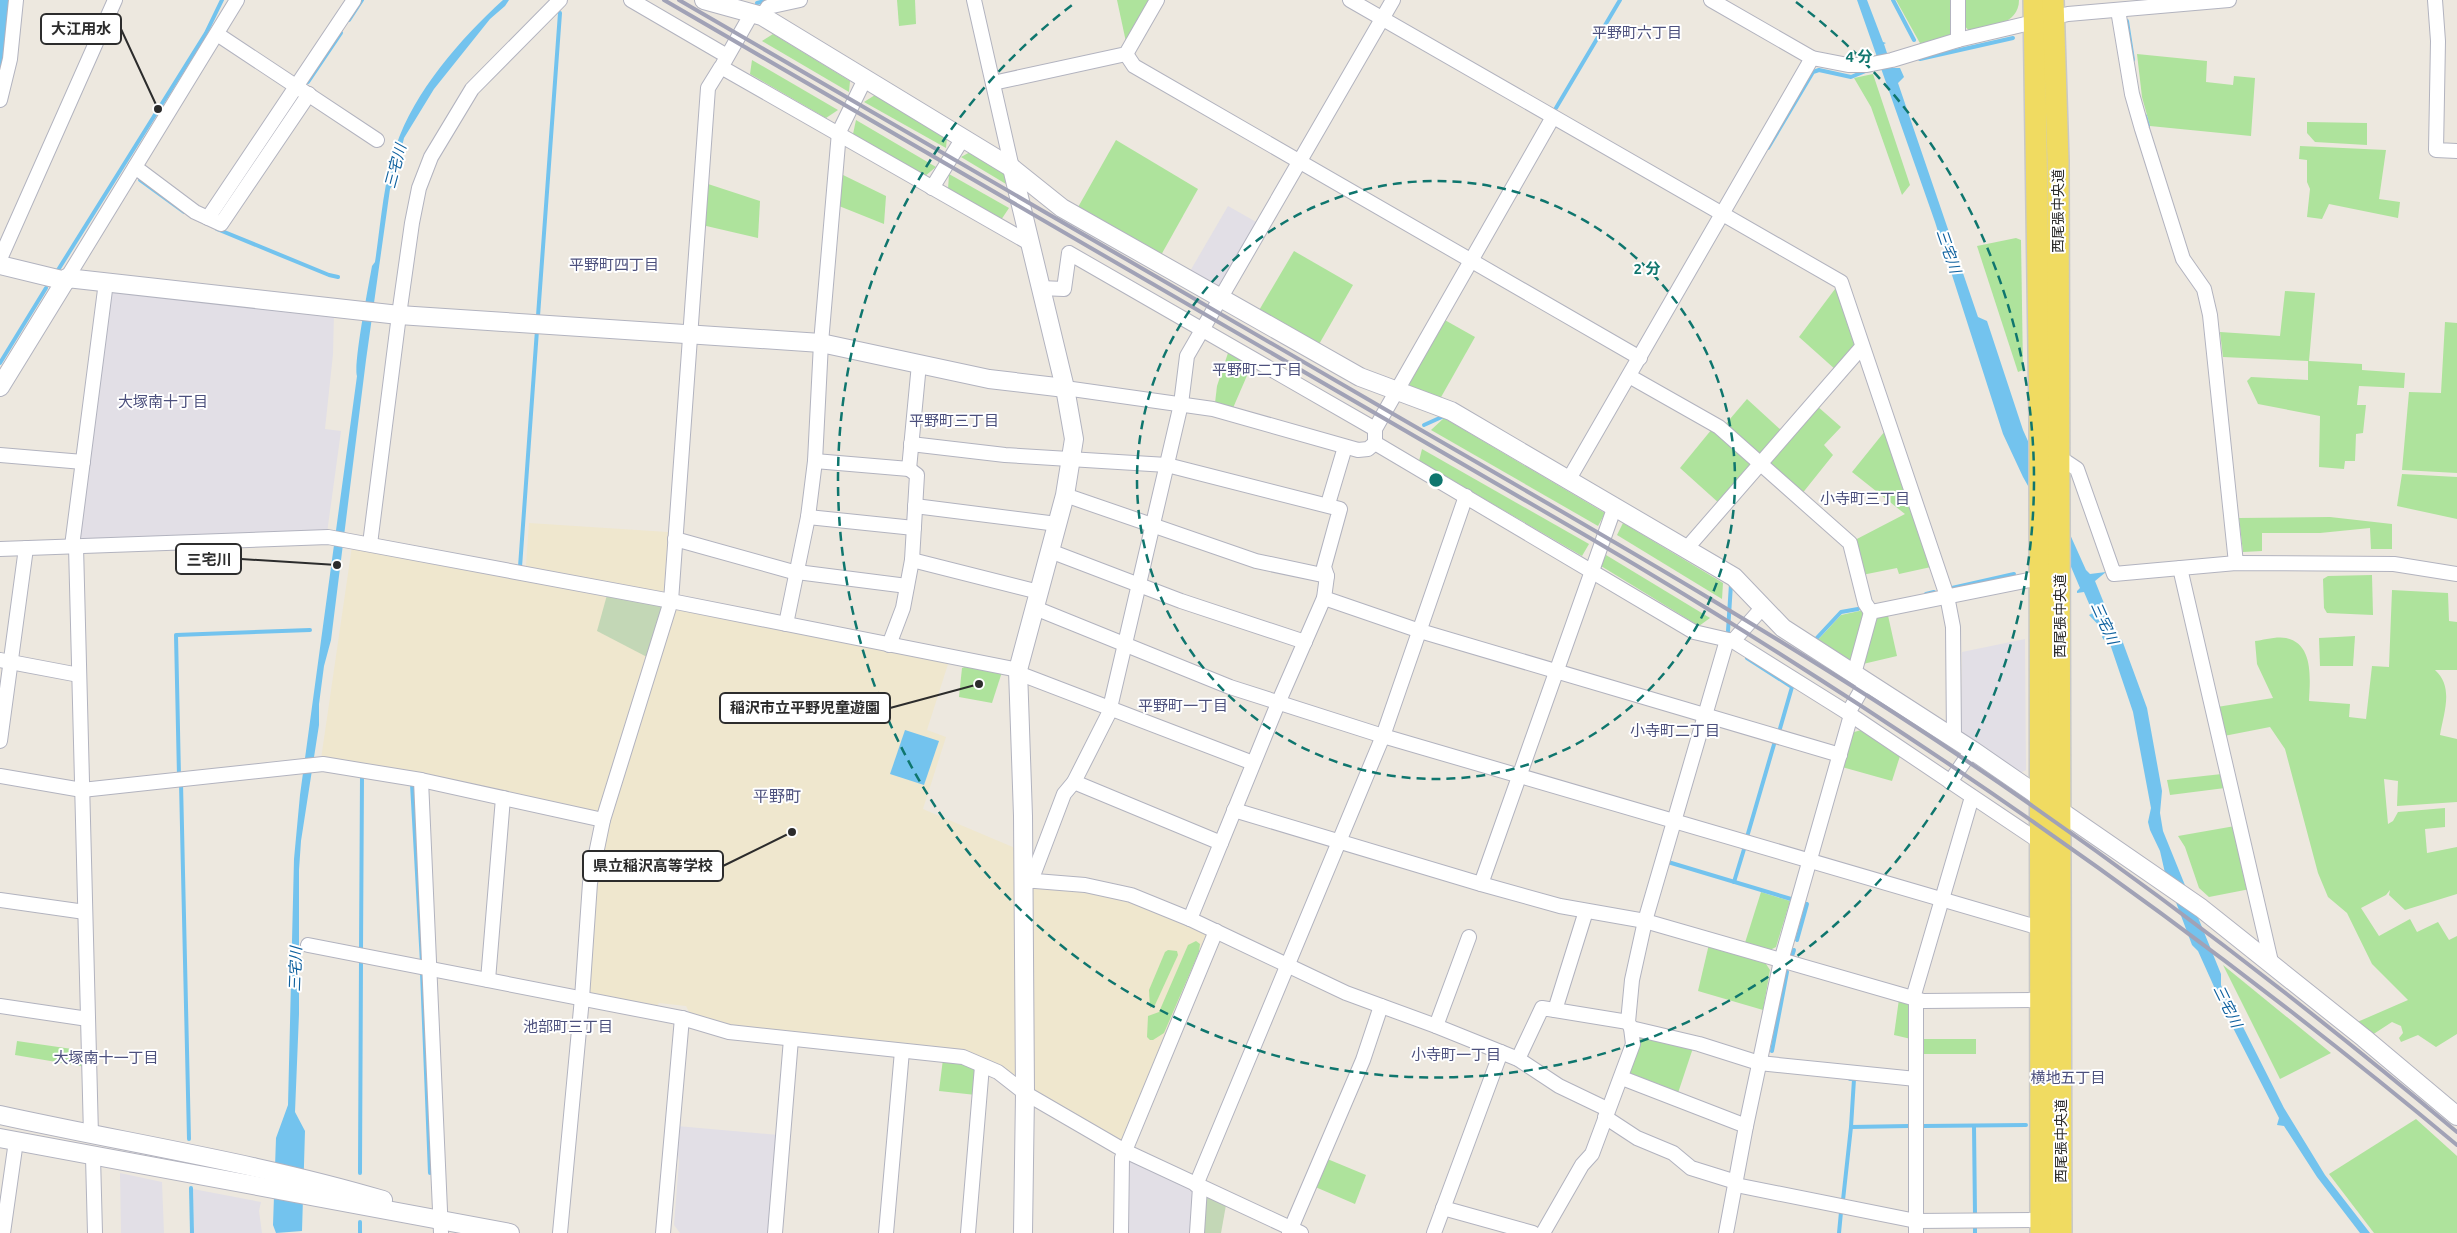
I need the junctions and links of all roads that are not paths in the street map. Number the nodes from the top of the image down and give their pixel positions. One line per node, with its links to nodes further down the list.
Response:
1 (16, 0): 31 (street)
2 (115, 0): 44 (street)
3 (237, 0): 22 (street)
4 (354, 0): 29 (street)
5 (560, 0): 51 (street)
6 (631, 0): 26 (street)
7 (704, 0): 20 (street)
8 (800, 0): 20 (street)
9 (974, 0): 28 (street)
10 (1157, 0): 24 (street)
11 (1350, 0): 21 (street)
12 (1393, 0): 21 (street)
13 (1711, 0): 25 (street)
14 (1958, 0): 23 (street)
15 (2034, 0): 19 (main road, 西尾張中央道)
16 (2229, 0): 18 (street)
17 (2435, 0): 36 (street)
18 (2129, 5): 19 (street); 92 (street)
19 (2047, 13): 23 (street); 70 (main road, 西尾張中央道); 98 (main road, 西尾張中央道)
20 (757, 15): 26 (street); 27 (street)
21 (1382, 19): 32 (street); 37 (street)
22 (217, 34): 29 (street); 38 (street)
23 (1958, 40): 25 (street)
24 (1126, 54): 28 (street); 37 (street)
25 (1812, 58): 41 (street)
26 (724, 62): 33 (street); 53 (street)
27 (865, 79): 33 (street); 34 (street)
28 (993, 83): 39 (street)
29 (297, 86): 30 (street); 42 (street)
30 (309, 94): 35 (street); 42 (street)
31 (0, 100)
32 (1553, 117): 41 (street); 45 (street)
33 (839, 132): 40 (street); 54 (street)
34 (962, 138): 39 (street); 40 (street)
35 (377, 140)
36 (2457, 151)
37 (1300, 161): 45 (street); 50 (street)
38 (135, 167): 42 (street); 47 (street)
39 (1012, 168): 43 (street); 50 (street)
40 (932, 188): 43 (street)
41 (1723, 213): 55 (street); 56 (street)
42 (208, 218)
43 (1031, 244): 49 (street)
44 (0, 259)
45 (1472, 259): 56 (street); 61 (street)
46 (0, 264): 47 (street)
47 (67, 279): 48 (street); 59 (street)
48 (106, 282): 51 (street); 69 (street)
49 (1040, 288): 52 (street); 60 (street)
50 (1221, 299): 52 (street); 61 (street)
51 (392, 314): 53 (street); 85 (street)
52 (1203, 329): 62 (street); 63 (street)
53 (690, 334): 54 (street); 84 (street)
54 (822, 343): 57 (street); 68 (street)
55 (1861, 348): 71 (street); 101 (street)
56 (1640, 358): 58 (street)
57 (919, 364): 60 (street); 64 (street)
58 (1629, 376): 71 (street); 74 (street)
59 (0, 387)
60 (1065, 388): 62 (street); 67 (street)
61 (1397, 390): 63 (street); 74 (street)
62 (1181, 404): 65 (street); 72 (street)
63 (1375, 436): 65 (street); 76 (street)
64 (911, 444): 67 (street); 73 (street)
65 (1345, 447): 77 (street)
66 (0, 455): 69 (street)
67 (1072, 459): 72 (street); 75 (street)
68 (815, 461): 73 (street); 80 (street)
69 (84, 462): 86 (street)
70 (2059, 463): 93 (street); 138 (main road, 西尾張中央道)
71 (1760, 464): 88 (street); 106 (street)
72 (1166, 465): 77 (street); 82 (street)
73 (909, 469): 78 (street)
74 (1569, 479): 79 (street)
75 (1065, 495): 81 (street); 82 (street)
76 (1466, 496): 94 (street); 108 (street)
77 (1328, 504): 97 (street)
78 (915, 506): 81 (street); 83 (street)
79 (1615, 506): 88 (street); 94 (street)
80 (808, 517): 83 (street); 95 (street)
81 (1057, 524): 90 (street)
82 (1152, 525): 97 (street); 99 (street)
83 (914, 528): 91 (street)
84 (675, 539): 95 (street); 104 (street)
85 (370, 544): 86 (street); 104 (street)
86 (74, 546): 87 (street); 116 (street)
87 (26, 548): 89 (street); 113 (street)
88 (1687, 548): 105 (street)
89 (0, 549)
90 (1050, 551): 99 (street); 103 (street)
91 (912, 560): 100 (street); 103 (street)
92 (2236, 563): 93 (street); 96 (street)
93 (2180, 568): 159 (street)
94 (1591, 570): 109 (street); 115 (street)
95 (797, 572): 100 (street); 107 (street)
96 (2457, 574)
97 (1327, 576): 102 (street)
98 (2040, 578): 101 (street); 135 (main road, 西尾張中央道)
99 (1138, 585): 110 (street); 112 (street)
100 (907, 586): 111 (street)
101 (1947, 596): 106 (street); 123 (street)
102 (1324, 598): 108 (street); 110 (street)
103 (1037, 600): 112 (street); 114 (street)
104 (671, 601): 107 (street); 139 (street)
105 (1763, 607): 109 (street); 117 (street)
106 (1871, 612): 117 (street)
107 (786, 624): 111 (street)
108 (1420, 631): 115 (street); 122 (street)
109 (1730, 641): 120 (street); 121 (street)
110 (1305, 642): 118 (street)
111 (889, 644): 114 (street)
112 (1124, 644): 118 (street); 119 (street)
113 (5, 661): 116 (street); 124 (street)
114 (1018, 672): 119 (street); 145 (street)
115 (1556, 672): 121 (street); 129 (street)
116 (79, 675): 133 (street)
117 (1860, 678): 120 (street); 123 (street)
118 (1279, 701): 122 (street); 127 (street)
119 (1110, 708): 127 (street); 131 (street)
120 (1849, 714): 126 (street); 132 (street)
121 (1705, 715): 126 (street); 140 (street)
122 (1383, 736): 129 (street); 143 (street)
123 (1954, 739): 125 (street)
124 (0, 741)
125 (1972, 750): 132 (street); 135 (street)
126 (1840, 755): 144 (street)
127 (1253, 764): 137 (street)
128 (0, 776): 133 (street)
129 (1519, 776): 140 (street); 146 (street)
130 (421, 780): 133 (street); 136 (street); 160 (street)
131 (1074, 782): 142 (street); 145 (street)
132 (1950, 782): 134 (street)
133 (82, 790): 150 (street)
134 (1972, 797): 141 (street); 148 (street)
135 (2040, 797): 138 (street); 141 (main road, 西尾張中央道)
136 (504, 798): 139 (street); 161 (street)
137 (1234, 810): 142 (street); 143 (street)
138 (2060, 811): 159 (street); 212 (main road, 西尾張中央道)
139 (603, 820): 162 (street)
140 (1674, 821): 144 (street); 152 (street)
141 (2040, 842): 153 (main road, 西尾張中央道)
142 (1221, 843): 151 (street)
143 (1339, 843): 146 (street); 158 (street)
144 (1810, 861): 148 (street); 157 (street)
145 (1027, 880): 151 (street); 180 (street)
146 (1481, 884): 149 (street)
147 (0, 900): 150 (street)
148 (1941, 900): 153 (street); 163 (street)
149 (1586, 911): 152 (street); 167 (street)
150 (85, 912): 169 (street)
151 (1190, 919): 154 (street)
152 (1645, 920): 157 (street); 170 (street)
153 (2040, 928): 164 (main road, 西尾張中央道)
154 (1216, 931): 158 (street); 187 (street)
155 (1468, 937): 171 (street)
156 (308, 944): 160 (street)
157 (1781, 961): 163 (street); 176 (street)
158 (1288, 965): 166 (street); 190 (street)
159 (2272, 966): 183 (street)
160 (428, 969): 161 (street); 193 (street)
161 (488, 980): 162 (street)
162 (582, 998): 168 (street); 200 (street)
163 (1914, 999): 164 (street); 179 (street)
164 (2040, 1000): 195 (main road, 西尾張中央道)
165 (0, 1006): 169 (street)
166 (1381, 1006): 171 (street); 196 (street)
167 (1554, 1010): 170 (street); 175 (street)
168 (682, 1018): 172 (street); 201 (street)
169 (88, 1019): 185 (street)
170 (1630, 1025): 176 (street); 178 (street)
171 (1436, 1026): 174 (street)
172 (791, 1039): 173 (street); 202 (street)
173 (902, 1051): 177 (street); 203 (street)
174 (1501, 1052): 175 (street); 192 (street)
175 (1518, 1059): 181 (street)
176 (1759, 1064): 179 (street); 184 (street)
177 (982, 1066): 180 (street); 204 (street)
178 (1622, 1078): 181 (street); 184 (street)
179 (1916, 1079): 194 (street)
180 (1025, 1093): 187 (street); 205 (street)
181 (1606, 1113): 189 (street); 210 (street)
182 (0, 1115): 185 (street)
183 (2457, 1116)
184 (1746, 1126): 189 (street)
185 (91, 1135): 191 (street)
186 (8, 1139): 188 (street); 197 (street)
187 (1125, 1151): 190 (street); 206 (street)
188 (93, 1157): 191 (street); 198 (street)
189 (1736, 1184): 194 (street); 211 (street)
190 (1198, 1186): 196 (street); 207 (street)
191 (309, 1188): 193 (street)
192 (1443, 1208): 208 (street); 209 (street)
193 (440, 1226): 199 (street)
194 (1916, 1227): 195 (street)
195 (2041, 1227)
196 (1293, 1232)
197 (3, 1233)
198 (95, 1233)
199 (510, 1233)
200 (560, 1233)
201 (663, 1233)
202 (775, 1233)
203 (886, 1233)
204 (968, 1233)
205 (1023, 1233)
206 (1121, 1233)
207 (1197, 1233)
208 (1434, 1233)
209 (1533, 1233)
210 (1543, 1233)
211 (1726, 1233)
212 (2061, 1233)

